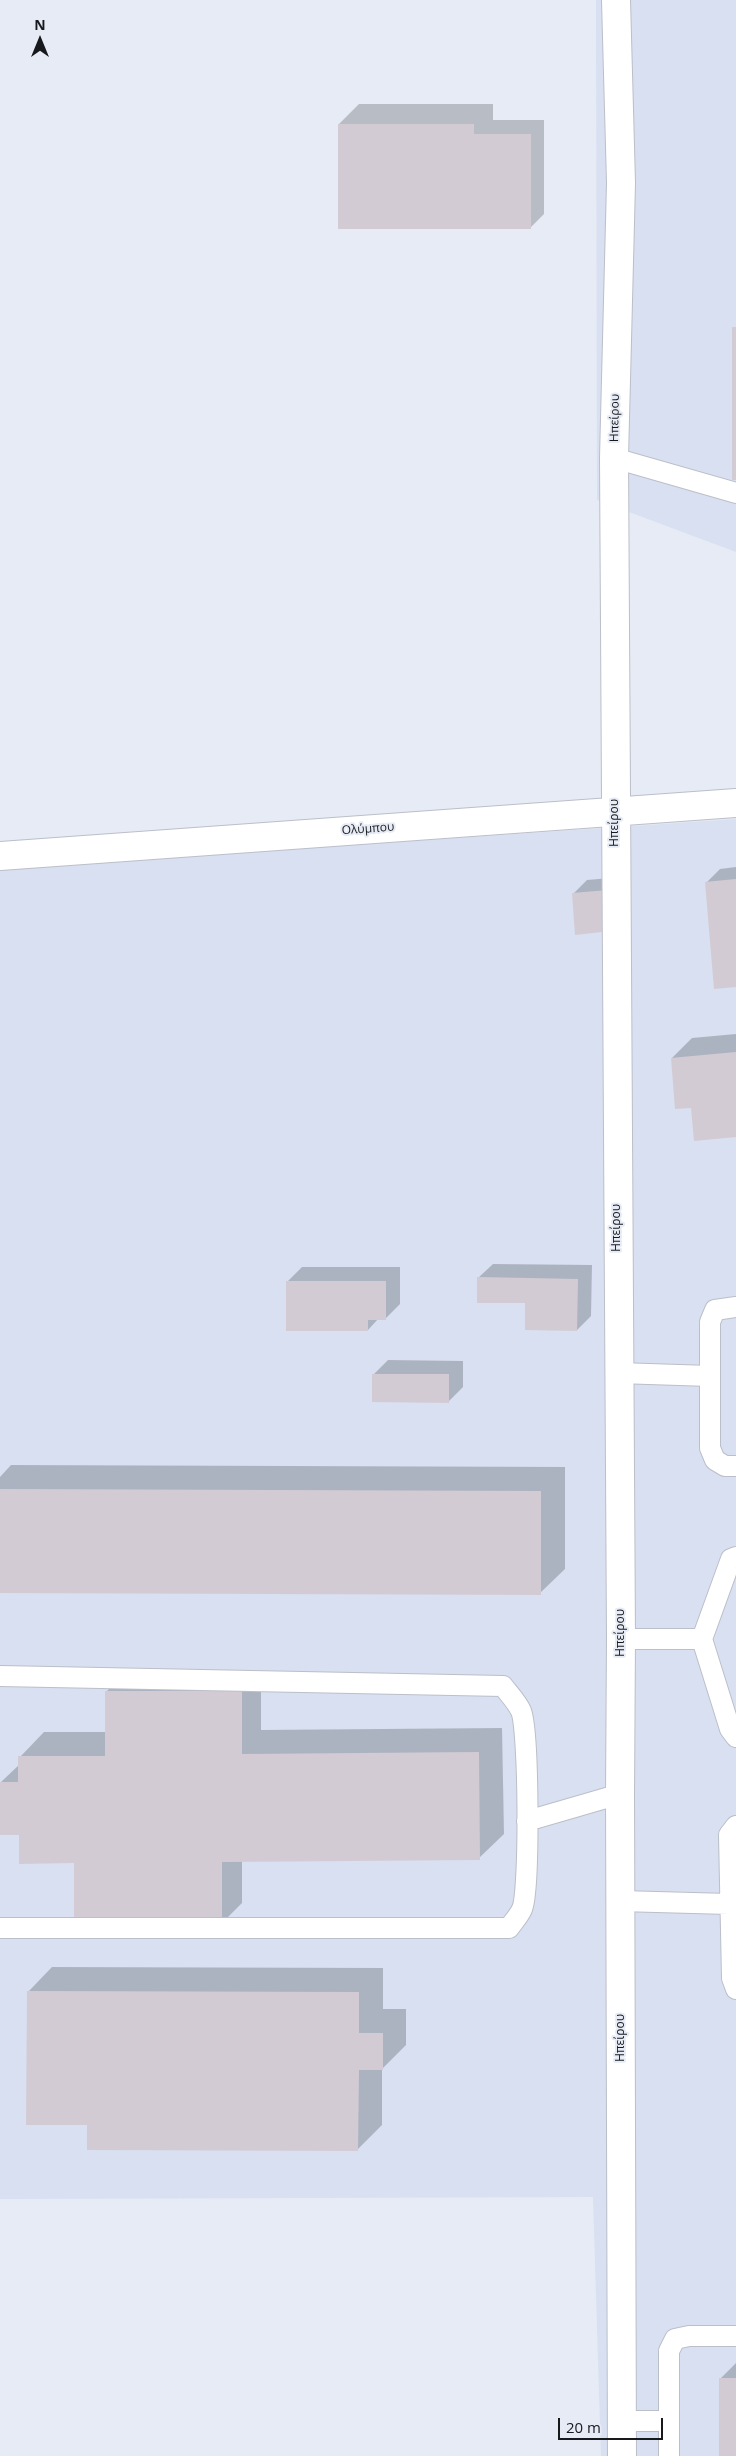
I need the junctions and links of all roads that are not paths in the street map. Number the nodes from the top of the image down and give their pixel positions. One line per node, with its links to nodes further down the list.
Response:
1 (616, 0): 2 (street, Ηπείρου)
2 (614, 458): 3 (lane); 5 (street, Ηπείρου)
3 (736, 493)
4 (736, 803): 5 (street, Ολύμπου)
5 (615, 810): 6 (street, Ολύμπου); 8 (street, Ηπείρου)
6 (0, 856)
7 (736, 1307): 9 (lane)
8 (618, 1373): 9 (lane); 12 (street, Ηπείρου)
9 (710, 1376): 10 (lane)
10 (736, 1466)
11 (736, 1556): 13 (lane)
12 (622, 1639): 13 (lane); 16 (street, Ηπείρου)
13 (702, 1639): 15 (lane)
14 (0, 1676): 17 (lane)
15 (736, 1737)
16 (620, 1794): 17 (lane); 19 (street, Ηπείρου)
17 (527, 1821): 21 (lane)
18 (736, 1826): 20 (lane)
19 (620, 1901): 20 (lane); 24 (street, Ηπείρου)
20 (729, 1904): 22 (lane)
21 (0, 1928)
22 (736, 1989)
23 (736, 2336): 25 (lane)
24 (622, 2421): 25 (lane); 26 (street, Ηπείρου)
25 (669, 2421): 27 (lane)
26 (622, 2456)
27 (669, 2456)

